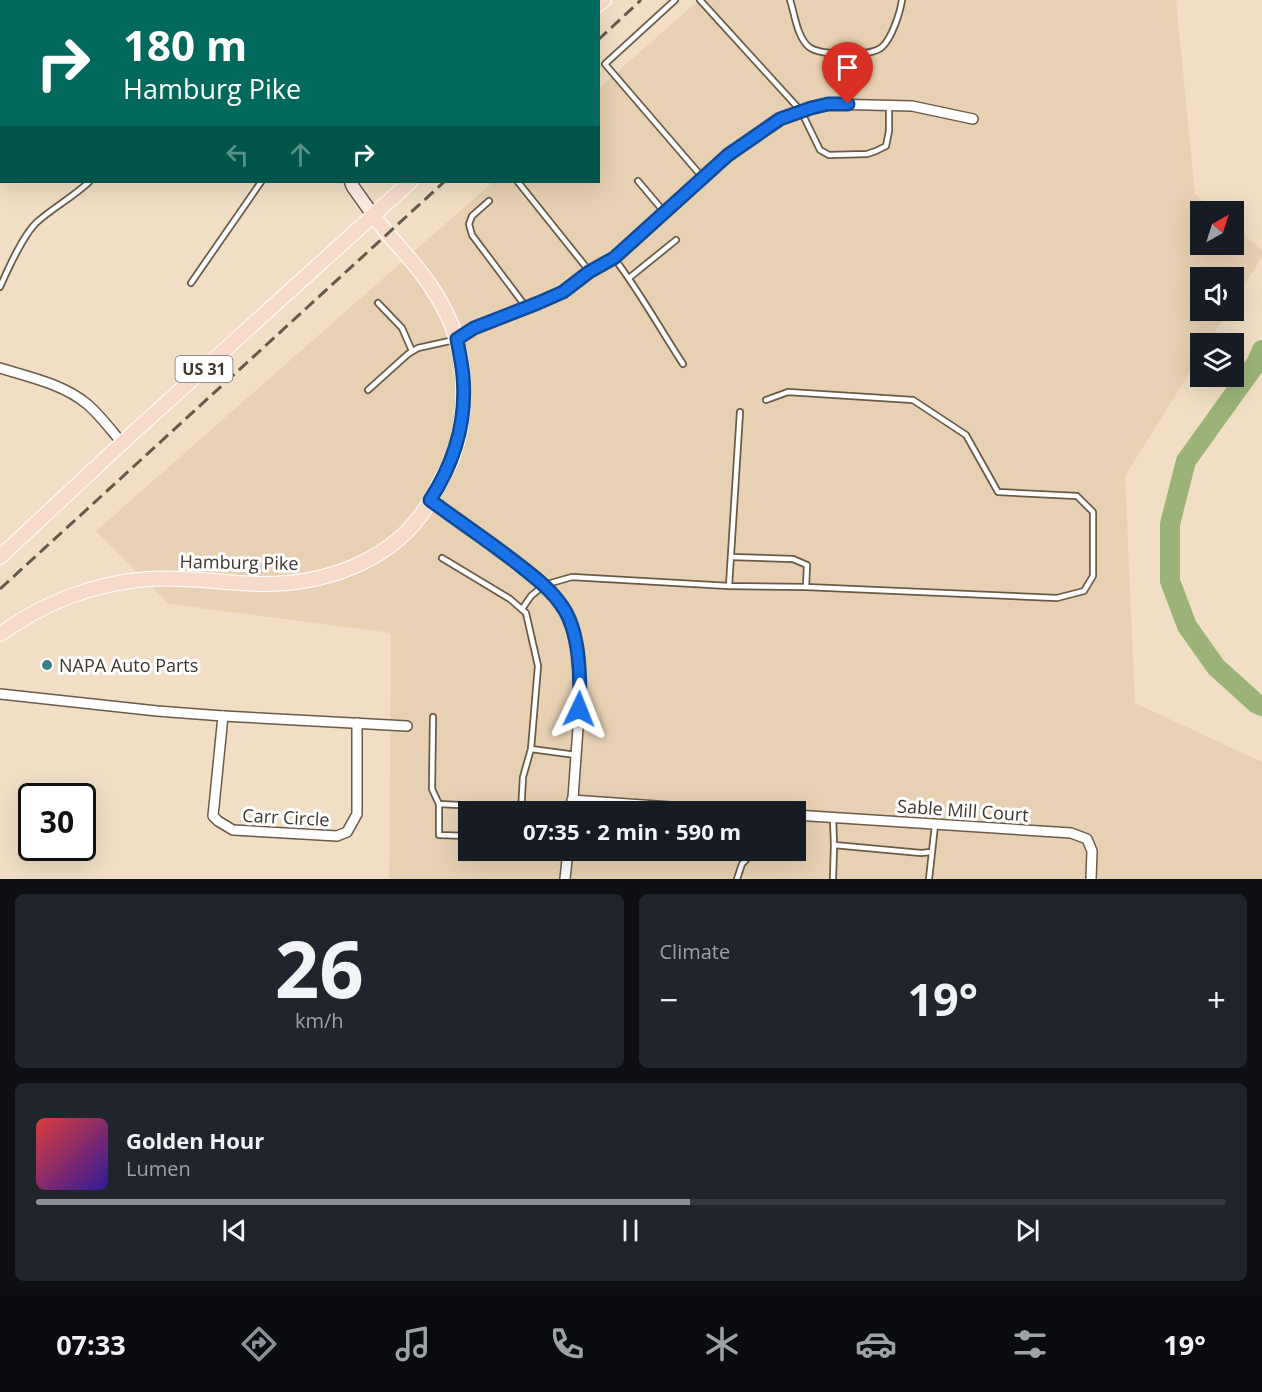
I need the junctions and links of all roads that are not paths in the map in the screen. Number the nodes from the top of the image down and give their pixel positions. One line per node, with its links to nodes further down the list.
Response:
1 (675, 0): 10 (lane)
2 (700, 0): 8 (lane)
3 (790, 0): 5 (lane)
4 (902, 0): 5 (lane)
5 (849, 55): 6 (lane)
6 (848, 104): 7 (street); 8 (street)
7 (889, 106): 8 (lane); 9 (street)
8 (801, 111): 10 (street)
9 (973, 119)
10 (703, 178): 18 (street)
11 (638, 181): 18 (lane)
12 (88, 183): 25 (lane)
13 (260, 183): 24 (lane)
14 (351, 183): 19 (street)
15 (409, 183): 19 (main road, US 31)
16 (519, 183): 22 (lane)
17 (489, 201): 27 (lane)
18 (665, 213): 21 (street)
19 (373, 215): 28 (main road, Hamburg Pike); 35 (main road, US 31)
20 (676, 240): 23 (lane)
21 (614, 258): 22 (street); 23 (lane)
22 (590, 272): 27 (street)
23 (629, 278): 30 (lane)
24 (191, 283)
25 (0, 287)
26 (378, 303): 29 (lane)
27 (526, 308): 28 (street)
28 (457, 339): 29 (lane); 36 (main road, Hamburg Pike)
29 (412, 351): 32 (lane)
30 (683, 364)
31 (0, 368): 35 (street)
32 (368, 390)
33 (766, 400): 42 (lane)
34 (740, 412): 38 (lane)
35 (122, 443): 37 (main road, US 31)
36 (430, 500): 40 (street); 44 (main road, Hamburg Pike)
37 (0, 557)
38 (731, 557): 41 (lane); 42 (lane)
39 (442, 558): 43 (lane)
40 (544, 585): 41 (lane); 43 (lane); 51 (street)
41 (729, 586): 42 (lane)
42 (806, 587)
43 (522, 609): 50 (lane)
44 (0, 634)
45 (0, 694): 46 (street)
46 (223, 716): 48 (street); 48 (street, Carr Circle)
47 (434, 717): 55 (lane)
48 (357, 723): 49 (street)
49 (407, 726)
50 (531, 749): 51 (lane); 53 (lane)
51 (576, 755): 52 (street)
52 (572, 800): 54 (street)
53 (522, 801)
54 (586, 801)
55 (439, 804): 56 (lane); 60 (lane)
56 (458, 805)
57 (806, 816): 58 (street, Sable Mill Court)
58 (833, 818): 59 (street, Sable Mill Court); 61 (lane)
59 (935, 824): 62 (lane); 69 (street, Sable Mill Court)
60 (458, 836)
61 (834, 845): 62 (lane); 67 (lane)
62 (931, 852): 68 (lane)
63 (567, 861): 65 (street)
64 (745, 861): 66 (lane)
65 (566, 879)
66 (737, 879)
67 (834, 879)
68 (929, 879)
69 (1091, 879)

